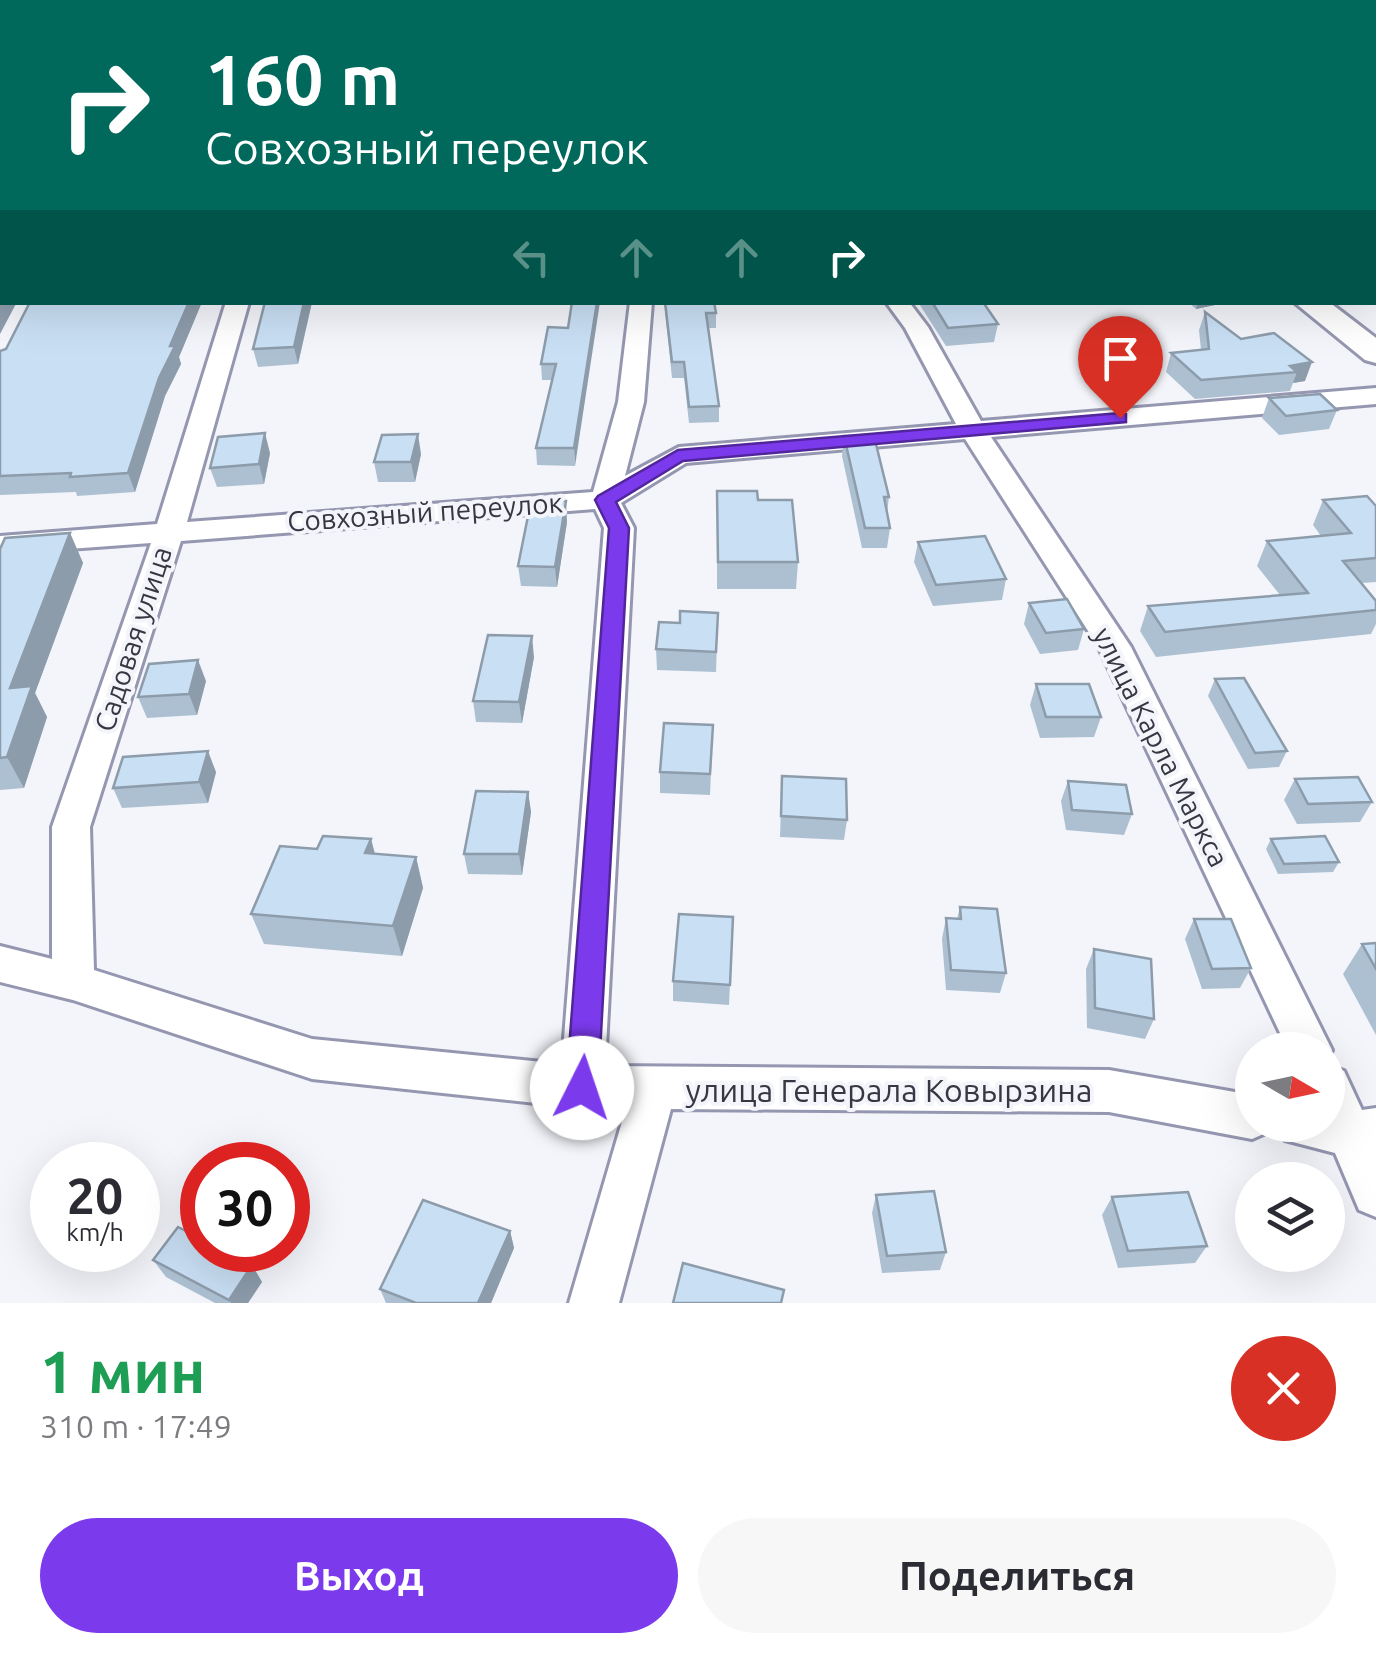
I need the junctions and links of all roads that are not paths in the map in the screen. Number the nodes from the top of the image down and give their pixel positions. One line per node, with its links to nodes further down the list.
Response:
1 (237, 305): 9 (street, Садовая улица)
2 (640, 305): 8 (street)
3 (899, 305): 7 (street, улица Карла Маркса)
4 (1313, 305): 5 (street)
5 (1376, 354)
6 (1376, 396): 7 (street, Совхозный переулок)
7 (973, 430): 8 (street, Совхозный переулок); 13 (street, улица Карла Маркса)
8 (605, 500): 9 (street, Совхозный переулок); 14 (street)
9 (170, 529): 10 (street, Совхозный переулок); 12 (street, Садовая улица)
10 (0, 545)
11 (0, 964): 12 (street, улица Генерала Ковырзина)
12 (73, 982): 14 (street, улица Генерала Ковырзина)
13 (1301, 1032)
14 (582, 1088): 15 (street, улица Генерала Ковырзина)
15 (654, 1090): 17 (street, улица Генерала Ковырзина); 20 (street)
16 (1345, 1108): 18 (street)
17 (1235, 1113)
18 (1363, 1132): 19 (street)
19 (1376, 1192)
20 (594, 1303)

